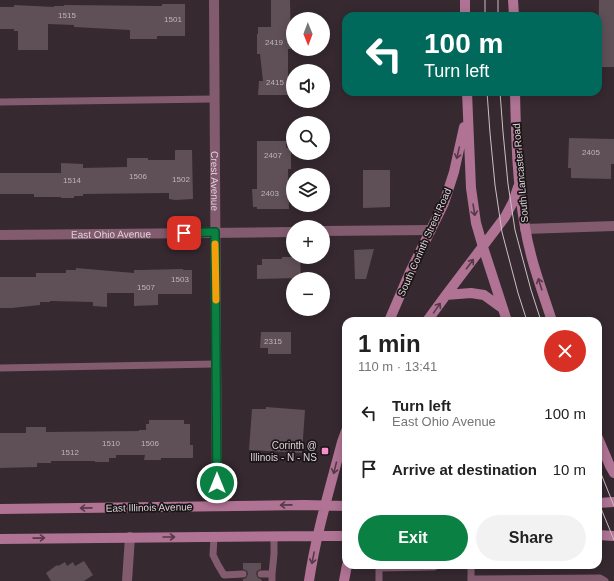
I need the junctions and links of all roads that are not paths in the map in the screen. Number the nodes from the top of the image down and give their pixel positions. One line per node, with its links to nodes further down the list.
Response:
1 (214, 0): 8 (street, Crest Avenue)
2 (465, 0): 4 (main road)
3 (513, 0): 5 (main road)
4 (465, 12)
5 (514, 12)
6 (467, 96): 10 (main road)
7 (515, 96): 11 (main road, South Lancaster Road)
8 (214, 99): 9 (lane); 16 (street, Crest Avenue)
9 (0, 102)
10 (467, 115): 14 (main road, South Corinth Street Road, one-way to 14); 19 (main road, one-way to 19)
11 (519, 181): 13 (main road, South Lancaster Road); 19 (main road)
12 (614, 226): 13 (street)
13 (525, 228): 25 (main road, South Lancaster Road, one-way to 13)
14 (431, 230): 15 (street); 22 (main road, South Corinth Street Road)
15 (330, 231)
16 (215, 232): 17 (street, East Ohio Avenue); 18 (street, East Ohio Avenue); 26 (street, Crest Avenue)
17 (286, 232)
18 (0, 235)
19 (483, 247): 20 (main road, one-way to 19); 21 (main road)
20 (446, 295): 21 (main road); 23 (main road, one-way to 20)
21 (502, 308): 24 (main road)
22 (391, 317)
23 (430, 317)
24 (505, 317)
25 (551, 317)
26 (216, 364): 27 (lane); 33 (street, Crest Avenue)
27 (0, 368)
28 (342, 442): 34 (main road, one-way to 34)
29 (602, 447): 30 (main road)
30 (614, 473)
31 (614, 502): 32 (main road)
32 (602, 503)
33 (217, 506): 34 (main road, East Illinois Avenue, one-way to 33); 36 (main road, East Illinois Avenue, one-way to 36)
34 (326, 506): 35 (main road, East Illinois Avenue); 39 (main road)
35 (342, 506)
36 (0, 509)
37 (602, 535): 41 (main road)
38 (274, 536): 39 (main road); 43 (main road); 50 (lane)
39 (318, 536): 40 (main road); 53 (main road, one-way to 53)
40 (342, 536)
41 (614, 536)
42 (130, 537): 43 (main road, one-way to 43); 44 (main road, one-way to 42); 52 (street)
43 (214, 537): 48 (lane)
44 (0, 539)
45 (346, 569): 54 (main road)
46 (379, 569): 55 (lane)
47 (471, 569): 51 (lane)
48 (243, 574)
49 (261, 574): 50 (lane)
50 (272, 577)
51 (471, 580): 56 (lane)
52 (127, 581)
53 (309, 581)
54 (344, 581)
55 (379, 581)
56 (605, 581)

